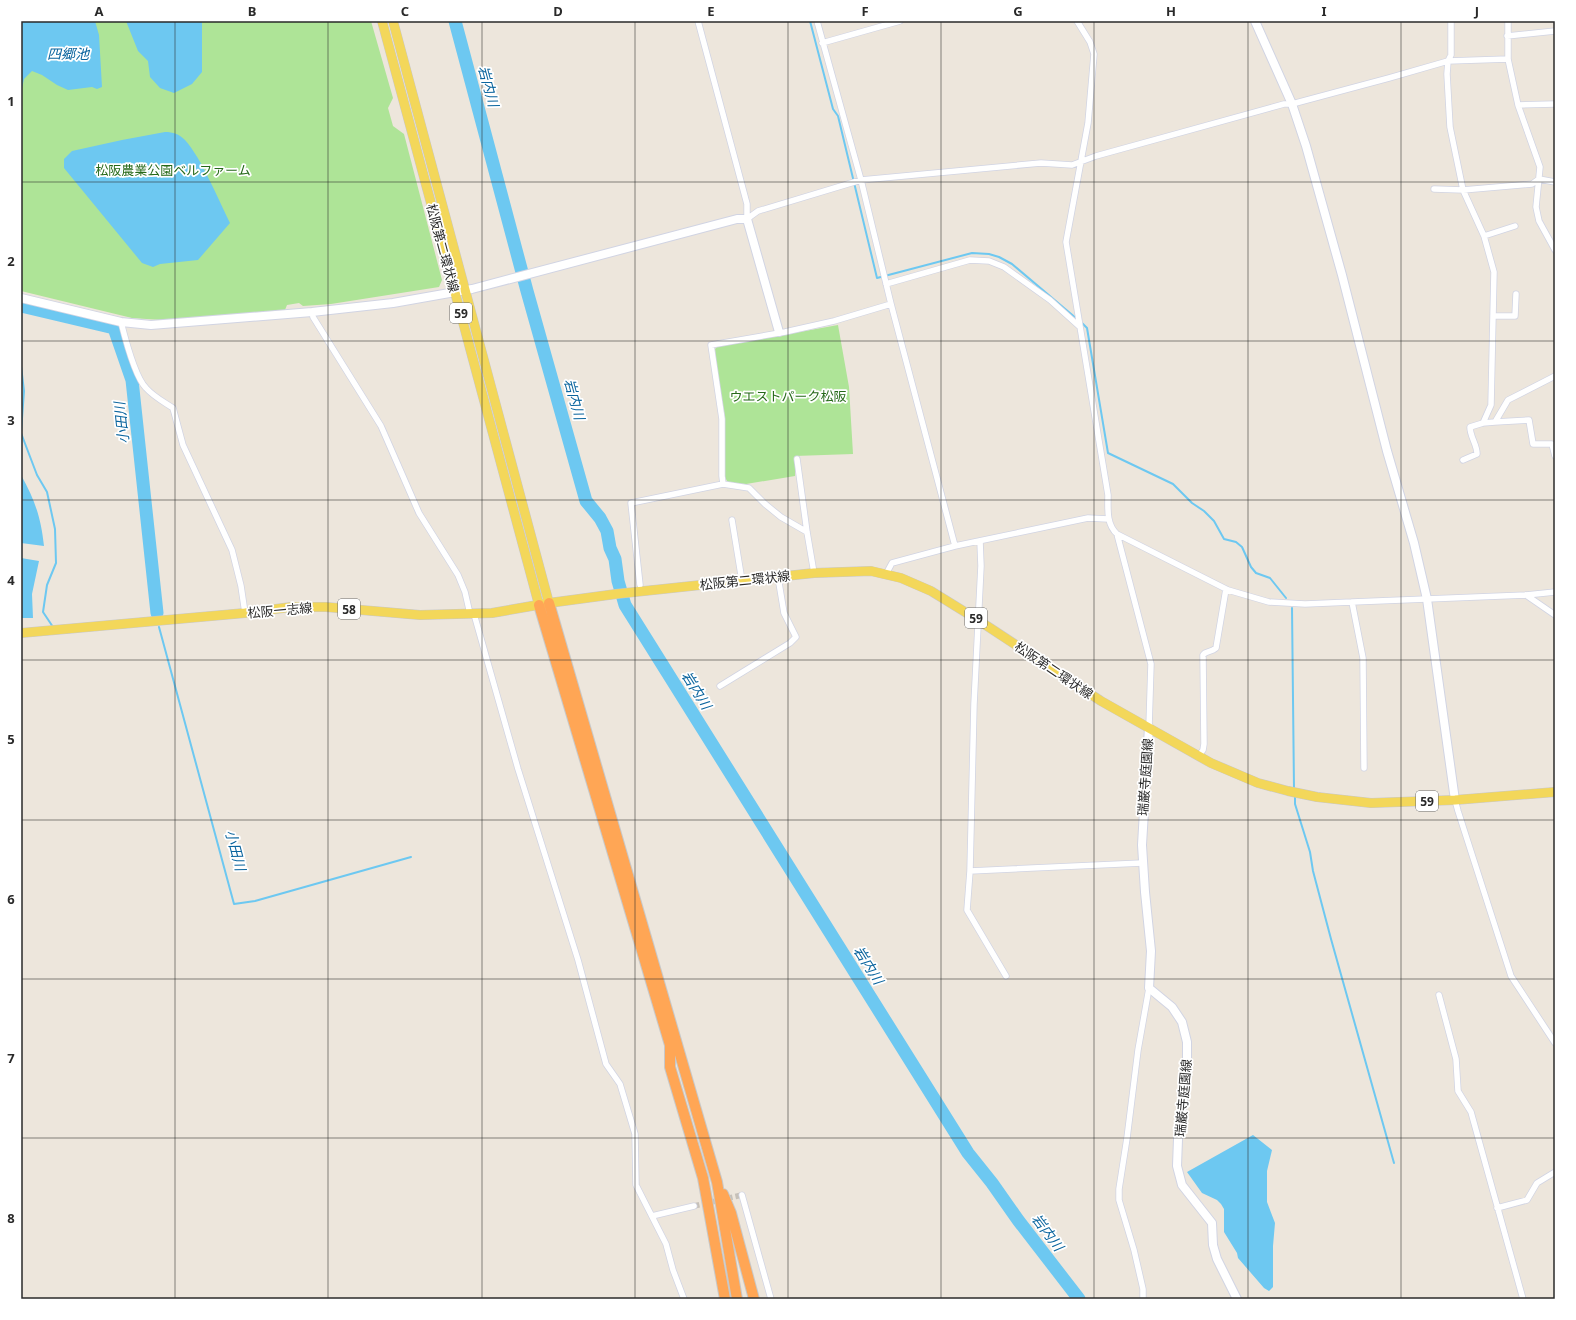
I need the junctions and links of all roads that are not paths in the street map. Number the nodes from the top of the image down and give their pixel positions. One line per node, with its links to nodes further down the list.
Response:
1 (382, 21): 29 (main road, 松阪第二環状線 / 59)
2 (393, 21): 29 (main road, 松阪第二環状線 / 59)
3 (698, 21): 24 (street)
4 (817, 21): 12 (street)
5 (900, 21): 12 (street)
6 (1077, 21): 18 (street)
7 (1255, 21): 15 (street)
8 (1450, 21): 14 (street)
9 (1508, 21): 11 (street)
10 (1555, 31): 11 (street)
11 (1507, 36): 13 (street)
12 (822, 43): 20 (street)
13 (1508, 58): 14 (street); 17 (street)
14 (1448, 61): 15 (street); 23 (street)
15 (1292, 104): 18 (street); 59 (street)
16 (1555, 104): 17 (street)
17 (1518, 105): 19 (street)
18 (1080, 163): 20 (street); 36 (street)
19 (1539, 179): 21 (street); 23 (street); 27 (street)
20 (859, 181): 24 (street); 28 (street)
21 (1555, 182)
22 (1434, 189): 23 (street)
23 (1462, 190): 26 (street)
24 (747, 218): 29 (street); 37 (street)
25 (1515, 226): 26 (street)
26 (1484, 236): 34 (street)
27 (1555, 250)
28 (886, 282): 32 (street); 36 (street)
29 (460, 291): 33 (street); 61 (main road, 松阪第二環状線 / 59)
30 (1516, 294): 34 (street)
31 (21, 298): 35 (street)
32 (891, 304): 37 (street); 50 (street)
33 (312, 312): 35 (street); 63 (street)
34 (1494, 316): 40 (street)
35 (121, 322): 62 (street)
36 (1080, 325): 45 (street)
37 (779, 332): 44 (street)
38 (1555, 376): 39 (street)
39 (1495, 422): 40 (street); 41 (street)
40 (1483, 423): 43 (street)
41 (1555, 456)
42 (797, 459): 47 (street)
43 (1462, 460)
44 (723, 484): 47 (street); 55 (street)
45 (1108, 519): 48 (street); 49 (street)
46 (732, 520): 54 (street)
47 (807, 532): 51 (street)
48 (1117, 534): 56 (street); 68 (street)
49 (980, 541): 50 (street); 65 (street)
50 (955, 546): 52 (street)
51 (814, 573): 52 (main road, 松阪第二環状線 / 59); 53 (main road, 松阪第二環状線 / 59)
52 (886, 574): 65 (main road, 松阪第二環状線 / 59)
53 (778, 577): 54 (main road, 松阪第二環状線 / 59); 67 (street)
54 (742, 581): 61 (main road, 松阪第二環状線 / 59)
55 (640, 585)
56 (1226, 589): 60 (street); 69 (street)
57 (1555, 592): 58 (street)
58 (1526, 595): 59 (street); 64 (street)
59 (1427, 599): 60 (street); 72 (street)
60 (1352, 602): 70 (street)
61 (544, 604): 63 (main road, 松阪一志線 / 58); 80 (highway); 85 (highway)
62 (245, 613): 63 (main road, 松阪一志線 / 58); 66 (main road, 松阪一志線 / 58)
63 (472, 614): 84 (street)
64 (1555, 615)
65 (978, 620): 68 (main road, 松阪第二環状線 / 59); 74 (street)
66 (21, 633)
67 (720, 686)
68 (1149, 727): 69 (main road, 松阪第二環状線 / 59); 73 (street, 瑞巌寺庭園線)
69 (1198, 757): 72 (main road, 松阪第二環状線 / 59)
70 (1364, 768)
71 (1555, 792): 72 (main road, 松阪第二環状線 / 59)
72 (1455, 800): 78 (street)
73 (1142, 863): 74 (street); 76 (street, 瑞巌寺庭園線)
74 (970, 871): 75 (street)
75 (1006, 976)
76 (1149, 988): 92 (street); 93 (street, 瑞巌寺庭園線)
77 (1439, 995): 83 (street)
78 (1555, 1043)
79 (1555, 1172): 83 (street)
80 (717, 1182): 89 (highway); 90 (highway)
81 (742, 1195): 91 (street)
82 (694, 1206): 84 (street)
83 (1497, 1208): 94 (street)
84 (652, 1216): 86 (street)
85 (719, 1263): 87 (highway); 88 (highway)
86 (684, 1299)
87 (718, 1299)
88 (726, 1299)
89 (737, 1299)
90 (754, 1299)
91 (771, 1299)
92 (1143, 1299)
93 (1237, 1299)
94 (1523, 1299)

